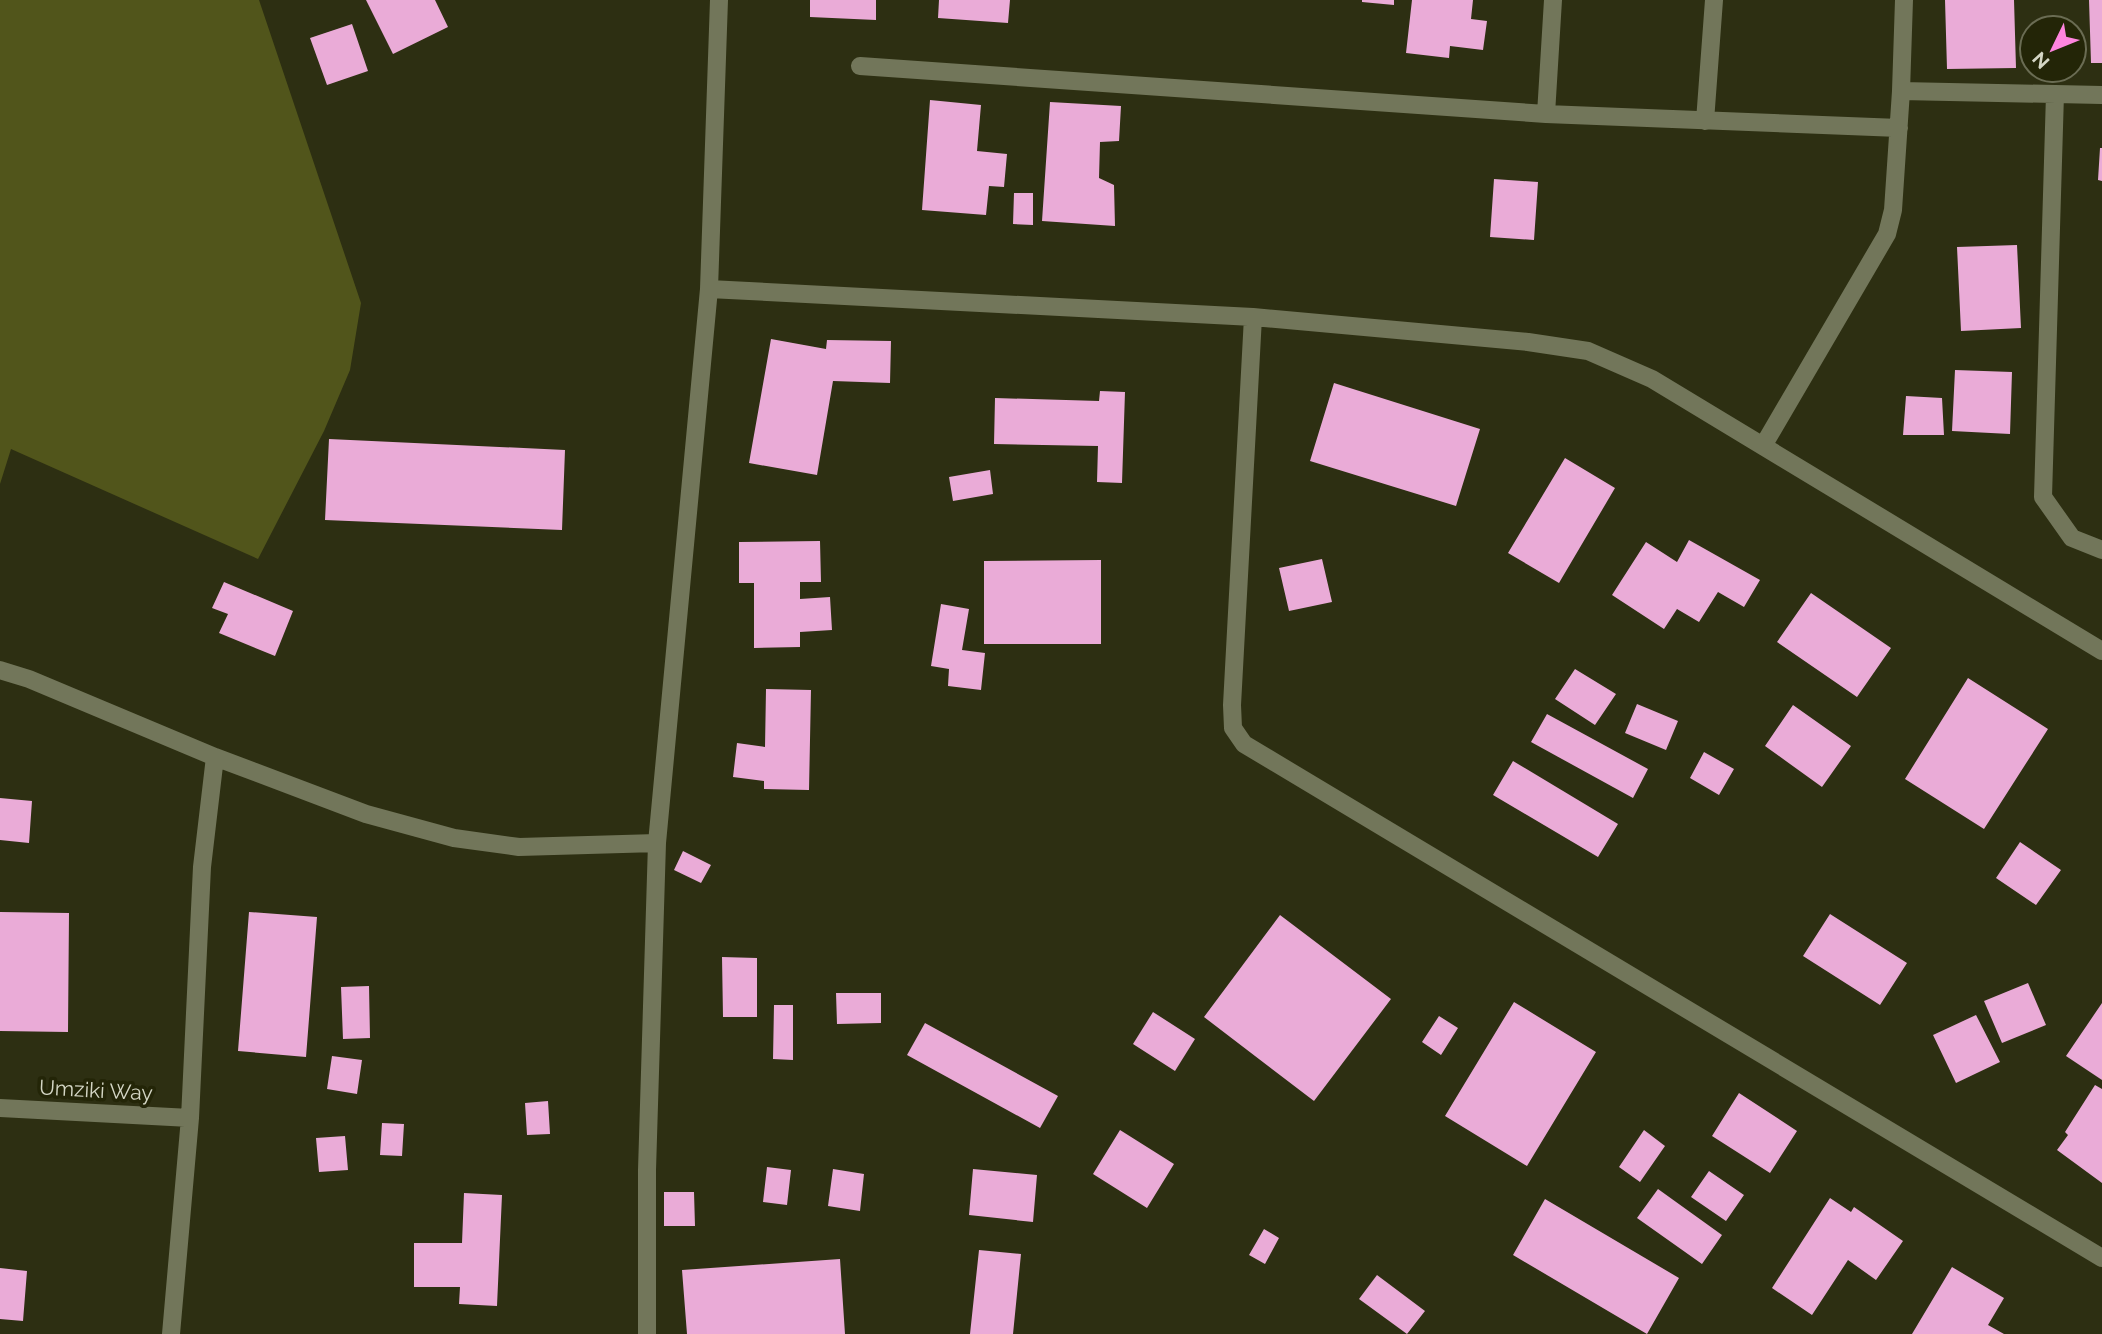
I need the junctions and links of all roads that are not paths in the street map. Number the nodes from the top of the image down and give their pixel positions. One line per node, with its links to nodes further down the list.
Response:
1 (719, 0): 12 (street)
2 (1553, 0): 9 (street)
3 (1714, 0): 10 (street)
4 (1904, 0): 6 (street)
5 (860, 66): 9 (street)
6 (1901, 92): 7 (street); 11 (street)
7 (2055, 94): 8 (street); 15 (street)
8 (2102, 95)
9 (1546, 114): 10 (street)
10 (1705, 121): 11 (street)
11 (1899, 128): 14 (street)
12 (709, 289): 13 (street); 19 (street)
13 (1253, 317): 14 (street); 22 (street)
14 (1763, 446): 16 (street)
15 (2102, 550)
16 (2102, 651)
17 (0, 670): 18 (street)
18 (215, 757): 19 (street); 21 (street)
19 (657, 843): 24 (street)
20 (0, 1108): 21 (street, Umziki Way)
21 (190, 1118): 23 (street)
22 (2102, 1258)
23 (171, 1334)
24 (647, 1334)

